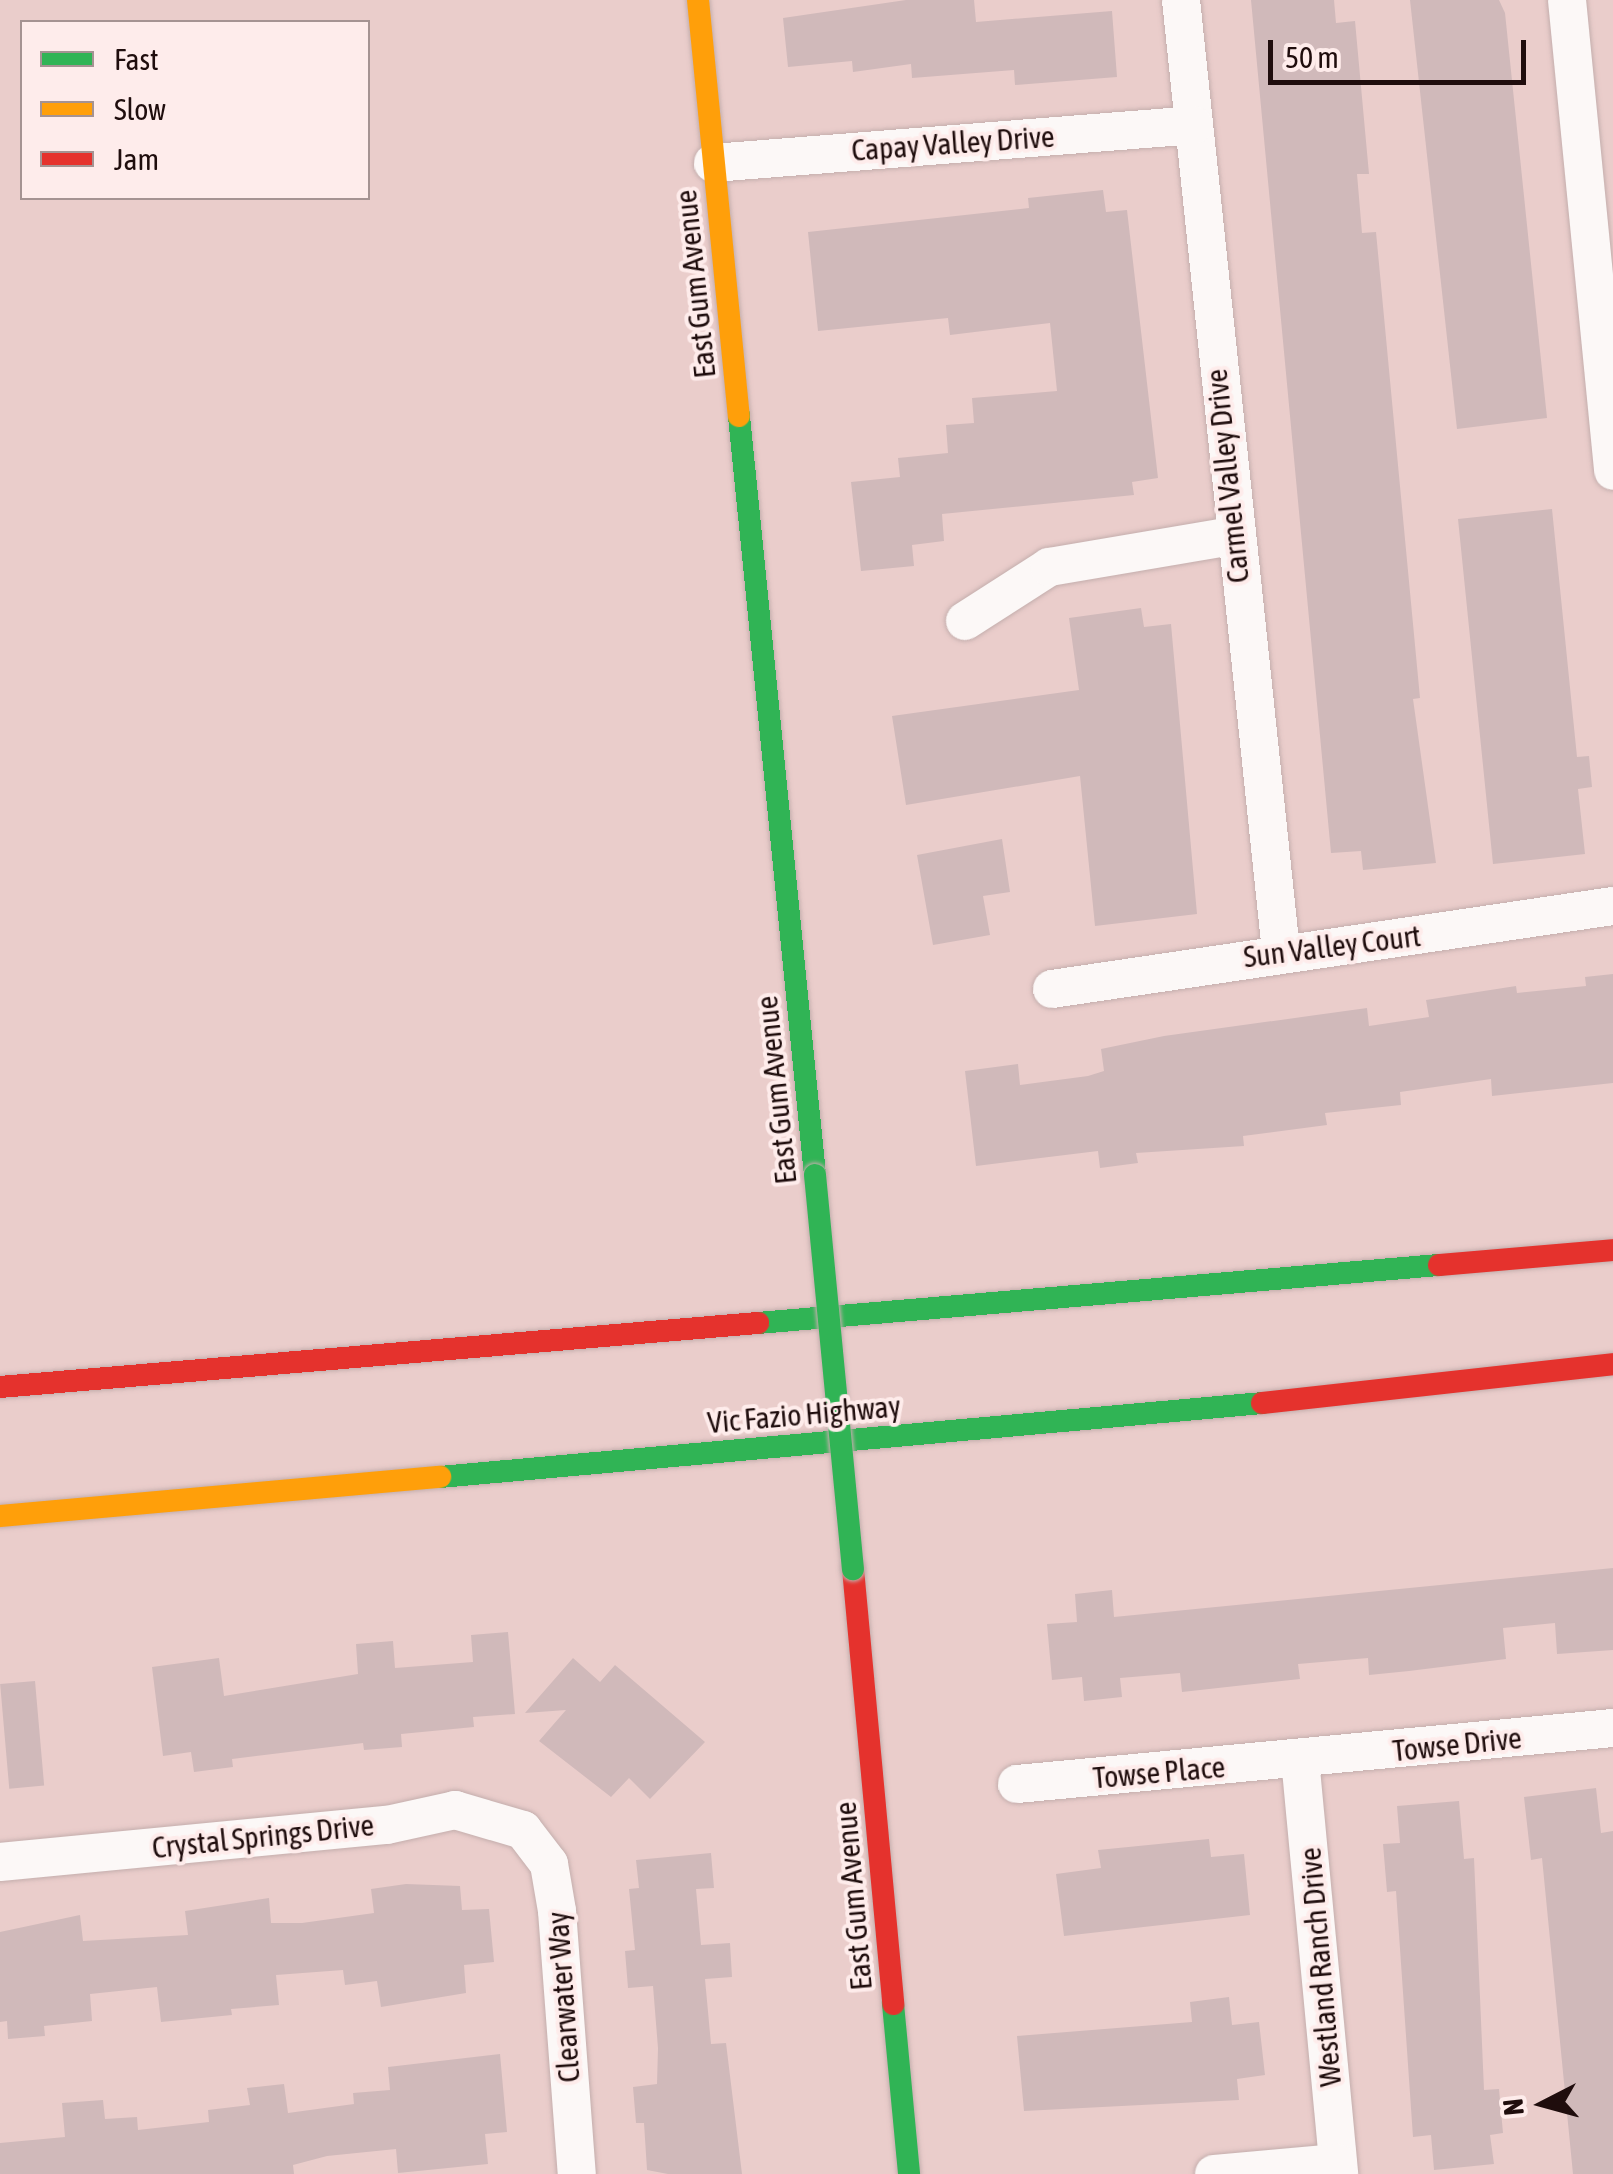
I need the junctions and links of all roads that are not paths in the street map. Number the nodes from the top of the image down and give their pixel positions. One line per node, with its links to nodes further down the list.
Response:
1 (698, 0): 5 (main road, East Gum Avenue)
2 (1181, 0): 4 (street, Carmel Valley Drive)
3 (1567, 0): 6 (street)
4 (1193, 125): 5 (street, Capay Valley Drive); 7 (street, Carmel Valley Drive)
5 (714, 164): 27 (main road, East Gum Avenue, bridge)
6 (1613, 471)
7 (1232, 536): 8 (street); 10 (street, Carmel Valley Drive)
8 (965, 621)
9 (1613, 906): 10 (street, Sun Valley Court)
10 (1281, 951): 11 (street, Sun Valley Court)
11 (1052, 989)
12 (1613, 1226): 14 (main road)
13 (1613, 1250): 14 (main road)
14 (1496, 1255): 17 (main road)
15 (1613, 1364): 16 (main road, Vic Fazio Highway)
16 (1475, 1384): 18 (main road); 19 (main road, Vic Fazio Highway)
17 (0, 1387)
18 (1604, 1393)
19 (0, 1516)
20 (1613, 1728): 21 (street, Towse Drive)
21 (1300, 1759): 22 (street, Towse Place); 25 (street, Westland Ranch Drive)
22 (1017, 1784)
23 (522, 1830): 24 (street, Crystal Springs Drive); 26 (street, Clearwater Way)
24 (0, 1862)
25 (1339, 2168): 28 (street)
26 (577, 2174)
27 (908, 2174)
28 (1214, 2174)

